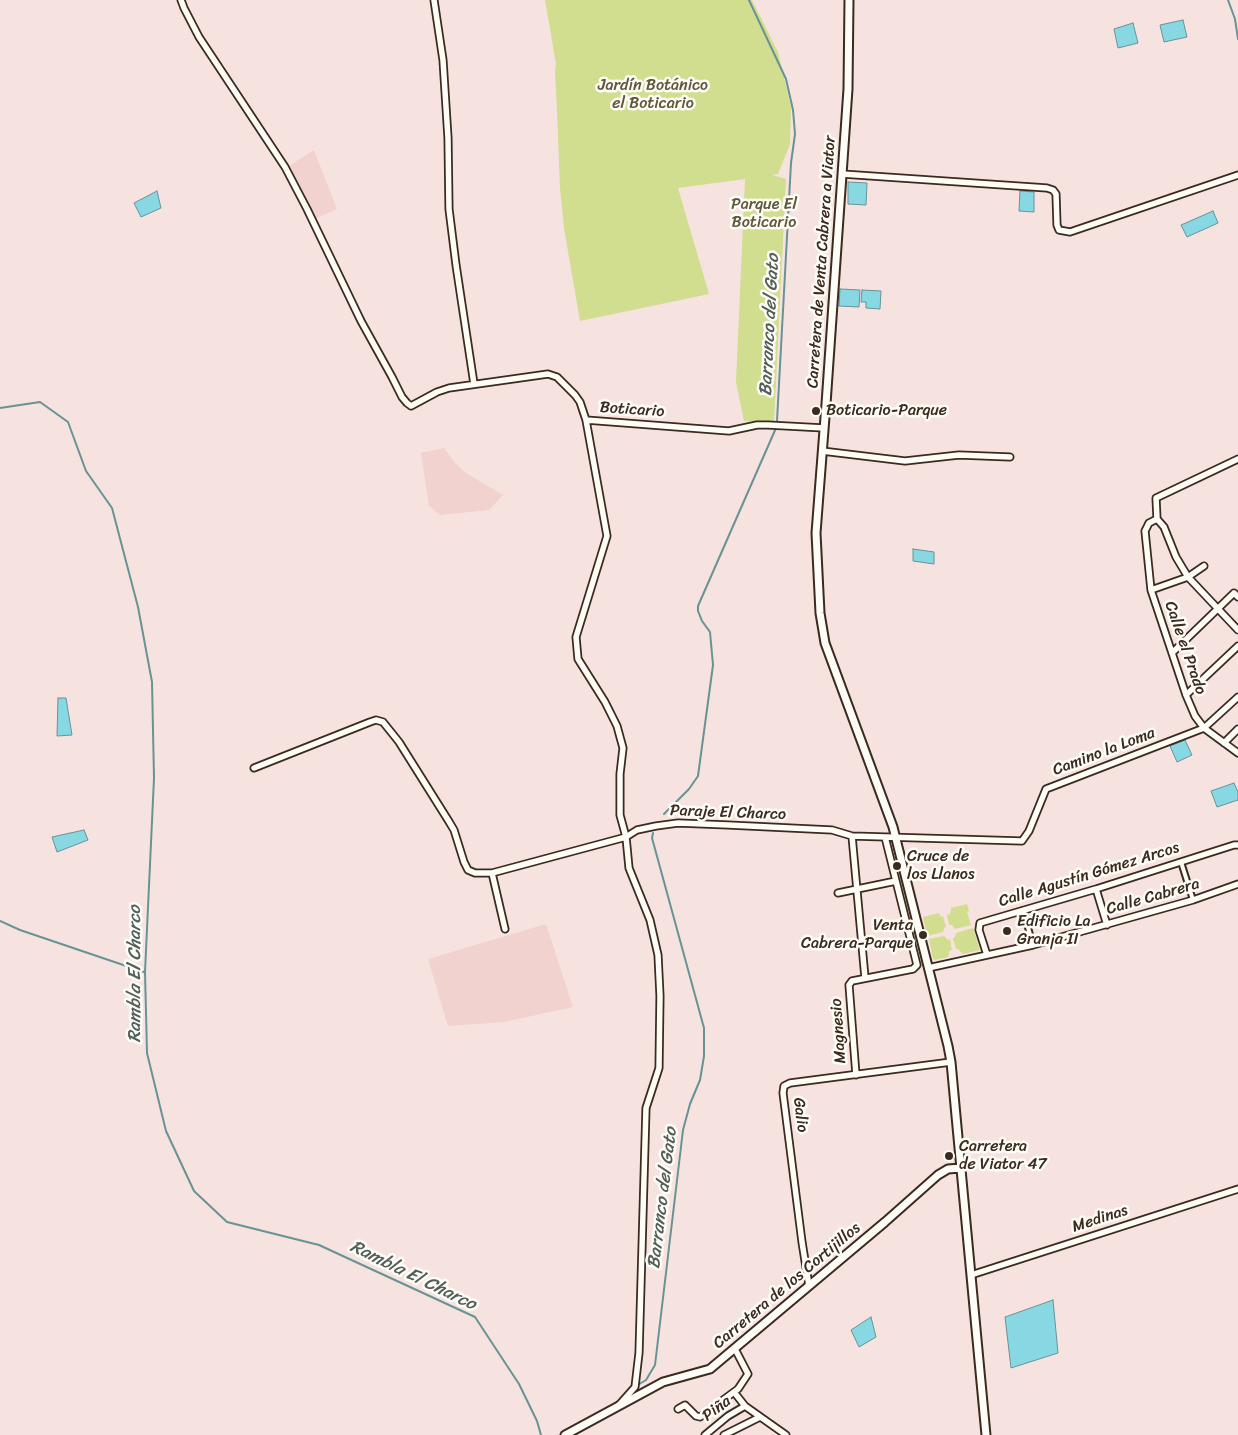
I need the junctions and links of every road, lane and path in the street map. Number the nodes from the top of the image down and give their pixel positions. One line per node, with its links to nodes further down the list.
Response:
1 (181, 0): 6 (street, Boticario)
2 (434, 0): 6 (street)
3 (849, 0): 4 (street, Carretera de Venta Cabrera a Viator)
4 (842, 174): 5 (street); 8 (street, Carretera de Venta Cabrera a Viator)
5 (1238, 175)
6 (474, 384): 7 (street, Boticario)
7 (586, 420): 8 (street, Boticario); 29 (street)
8 (824, 428): 9 (street, Carretera de Venta Cabrera a Viator)
9 (822, 451): 10 (street); 31 (street, Carretera de Venta Cabrera a Viator)
10 (1010, 457)
11 (1238, 459): 12 (street)
12 (1157, 519): 14 (street); 15 (street, Calle el Prado)
13 (1204, 566): 14 (street)
14 (1188, 577): 15 (street); 17 (street)
15 (1151, 590): 20 (street, Calle el Prado)
16 (1238, 597): 17 (street)
17 (1218, 608): 18 (street); 20 (street)
18 (1238, 630)
19 (1238, 646): 21 (street)
20 (1172, 653): 21 (street, Calle el Prado)
21 (1186, 695): 23 (street, Calle el Prado)
22 (1238, 697): 23 (street)
23 (1204, 728): 25 (street, Calle el Prado); 31 (street, Camino la Loma)
24 (1238, 729): 25 (street)
25 (1224, 743): 26 (street, Calle el Prado)
26 (1238, 754)
27 (254, 768): 34 (street)
28 (852, 836): 29 (street, Paraje El Charco); 30 (street, Paraje El Charco); 37 (street)
29 (626, 837): 34 (street, Paraje El Charco); 56 (street)
30 (886, 837): 31 (street, Paraje El Charco); 35 (street)
31 (896, 838): 46 (street, Carretera de Venta Cabrera a Viator)
32 (1238, 845): 33 (street, Calle Agustín Gómez Arcos)
33 (1181, 862): 38 (street, Calle Agustín Gómez Arcos); 40 (street)
34 (492, 873): 43 (street)
35 (896, 881): 37 (street); 47 (street)
36 (1238, 884): 40 (street, Calle Cabrera)
37 (856, 889): 39 (street); 47 (street)
38 (1096, 889): 41 (street, Calle Agustín Gómez Arcos); 42 (street)
39 (838, 892)
40 (1193, 900): 42 (street, Calle Cabrera)
41 (1023, 910): 44 (street); 45 (street, Calle Agustín Gómez Arcos)
42 (1107, 925): 44 (street, Calle Cabrera)
43 (505, 929)
44 (1033, 945): 45 (street, Calle Cabrera)
45 (987, 955): 46 (street, Calle Cabrera)
46 (928, 968): 48 (street, Carretera de Venta Cabrera a Viator)
47 (865, 978): 49 (street, Magnesio)
48 (951, 1062): 49 (street, Galio); 50 (street, Carretera de Venta Cabrera a Viator)
49 (856, 1075): 53 (street, Galio)
50 (961, 1168): 52 (street, Carretera de Venta Cabrera a Viator); 53 (street, Carretera de los Cortijillos)
51 (1238, 1189): 52 (street, Medinas)
52 (971, 1275): 64 (street, Carretera de Venta Cabrera a Viator)
53 (809, 1286): 54 (street, Carretera de los Cortijillos)
54 (735, 1349): 55 (street); 56 (street, Carretera de los Cortijillos)
55 (734, 1392): 57 (street); 58 (street)
56 (617, 1406): 60 (street, Carretera de los Cortijillos)
57 (745, 1406): 59 (street); 61 (street, Piña)
58 (678, 1410)
59 (760, 1417): 62 (street); 63 (street)
60 (565, 1435)
61 (706, 1435)
62 (724, 1435)
63 (786, 1435)
64 (986, 1435)

